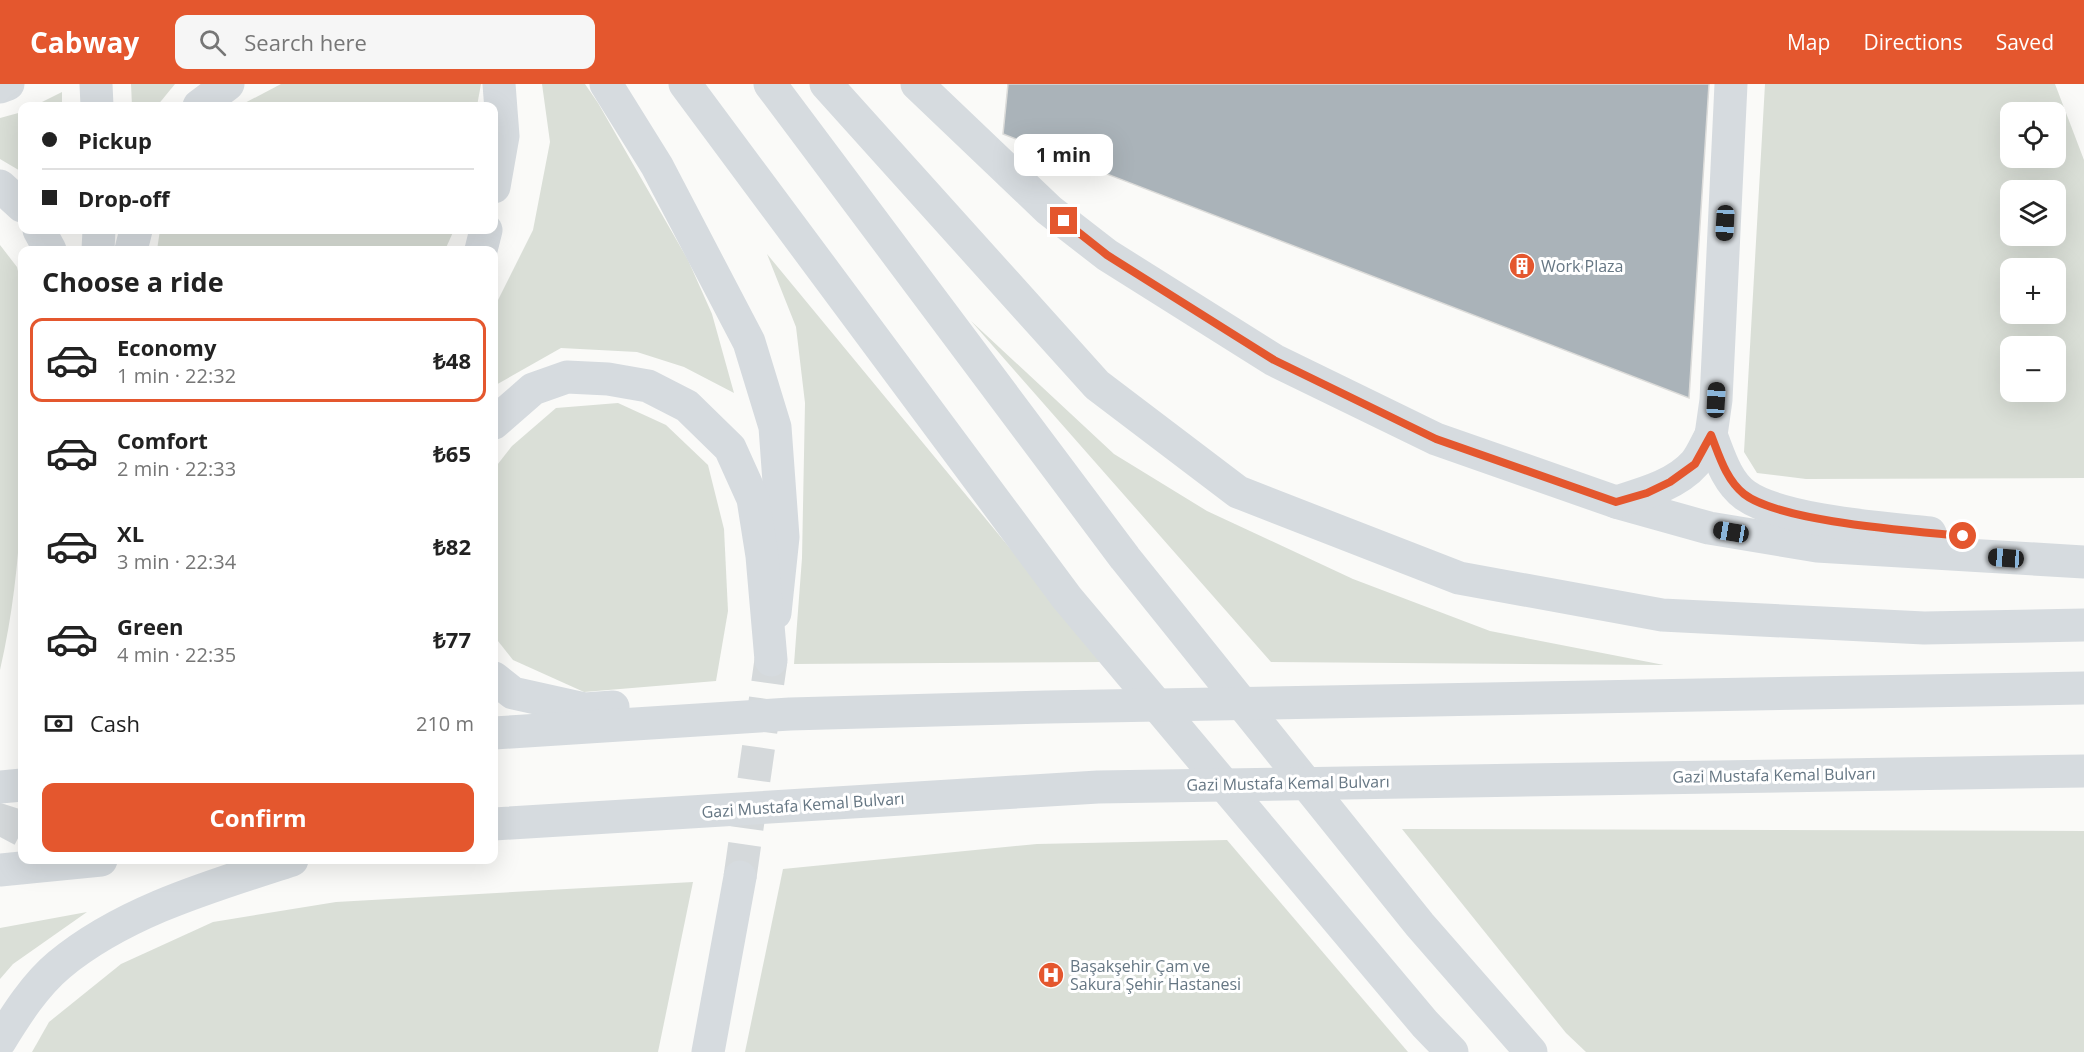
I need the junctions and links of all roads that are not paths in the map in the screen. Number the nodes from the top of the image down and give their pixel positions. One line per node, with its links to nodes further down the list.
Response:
1 (8, 84): 11 (main road)
2 (96, 84): 12 (main road)
3 (228, 84): 13 (main road)
4 (499, 84): 14 (main road)
5 (606, 84): 17 (main road)
6 (685, 84): 39 (main road)
7 (770, 84): 40 (main road)
8 (826, 84): 22 (main road)
9 (917, 84): 19 (main road)
10 (1731, 84): 18 (main road)
11 (0, 87)
12 (97, 102)
13 (204, 102)
14 (498, 162)
15 (0, 186): 16 (main road)
16 (18, 202)
17 (498, 420)
18 (1711, 435): 19 (main road); 20 (main road)
19 (1616, 502): 21 (main road)
20 (2084, 549)
21 (2084, 562)
22 (2084, 626)
23 (498, 681): 25 (main road)
24 (2084, 688): 25 (main road)
25 (790, 714): 26 (main road)
26 (498, 733)
27 (2041, 771): 28 (main road, Gazi Mustafa Kemal Bulvarı); 29 (main road); 32 (main road, Gazi Mustafa Kemal Bulvarı)
28 (2084, 771)
29 (2084, 779)
30 (18, 785): 31 (main road)
31 (0, 787)
32 (498, 824)
33 (61, 864): 35 (main road)
34 (280, 864): 37 (main road)
35 (0, 870)
36 (740, 877): 38 (main road)
37 (0, 1041)
38 (708, 1052)
39 (1452, 1052)
40 (1531, 1052)

